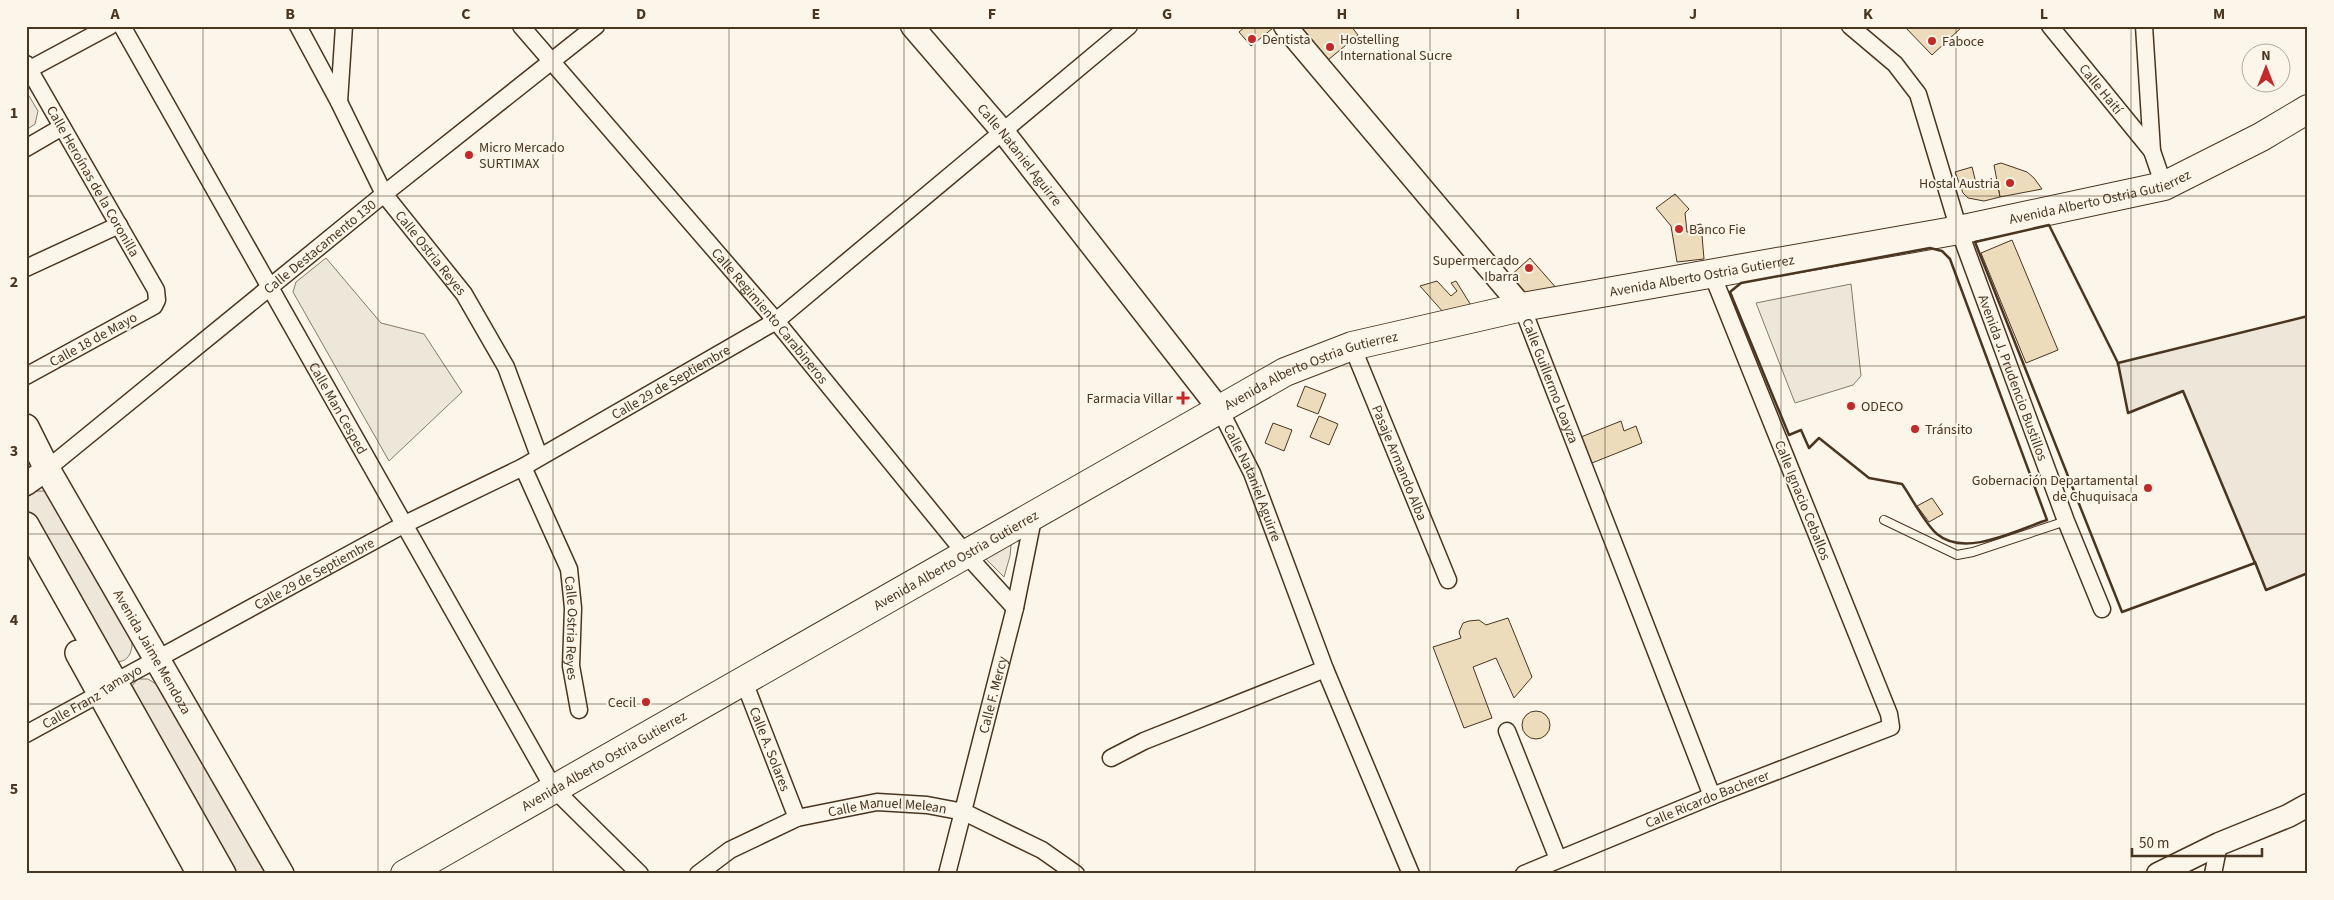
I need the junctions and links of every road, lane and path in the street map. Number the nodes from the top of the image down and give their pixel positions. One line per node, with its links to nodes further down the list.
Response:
1 (110, 26): 14 (street)
2 (122, 26): 27 (street, Calle Man Cesped)
3 (298, 26): 15 (street, Calle Ostria Reyes)
4 (344, 26): 15 (street)
5 (521, 26): 13 (street, Calle Regimiento Carabineros)
6 (596, 26): 13 (street, Calle Destacamento 130)
7 (912, 26): 18 (street, Calle Nataniel Aguirre)
8 (1129, 26): 18 (street, Calle 29 de Septiembre)
9 (1285, 26): 29 (street, Calle Guillermo Loayza)
10 (1850, 26): 24 (street, Avenida J. Prudencio Bustillos)
11 (2050, 26): 20 (street, Calle Haití)
12 (2144, 26): 20 (street)
13 (553, 63): 22 (street, Calle Destacamento 130); 30 (street, Calle Regimiento Carabineros)
14 (28, 66): 17 (street, Calle Heroínas de la Coronilla)
15 (339, 102): 22 (street, Calle Ostria Reyes)
16 (2308, 109): 21 (highway, Avenida Alberto Ostria Gutierrez)
17 (62, 127): 19 (street); 23 (street, Calle Heroínas de la Coronilla)
18 (1004, 132): 30 (street, Calle 29 de Septiembre); 33 (street, Calle Nataniel Aguirre)
19 (26, 148)
20 (2152, 151): 21 (street)
21 (2164, 186): 24 (highway, Avenida Alberto Ostria Gutierrez)
22 (384, 194): 27 (street, Calle Destacamento 130); 35 (street, Calle Ostria Reyes)
23 (119, 225): 25 (street); 28 (street, Calle Heroínas de la Coronilla)
24 (1959, 230): 26 (highway, Avenida Alberto Ostria Gutierrez); 41 (street, Avenida J. Prudencio Bustillos)
25 (26, 268)
26 (1712, 274): 29 (highway, Avenida Alberto Ostria Gutierrez); 54 (street, Calle Ignacio Ceballos)
27 (270, 286): 37 (street, Calle Destacamento 130); 43 (street, Calle Man Cesped)
28 (157, 300): 32 (street, Calle 18 de Mayo)
29 (1522, 307): 31 (highway, Avenida Alberto Ostria Gutierrez); 59 (street, Calle Guillermo Loayza)
30 (776, 322): 35 (street, Calle 29 de Septiembre); 44 (street, Calle Regimiento Carabineros)
31 (1352, 346): 33 (highway, Avenida Alberto Ostria Gutierrez); 46 (street, Pasaje Armando Alba)
32 (26, 376)
33 (1220, 410): 39 (highway, Avenida Alberto Ostria Gutierrez); 50 (street, Calle Nataniel Aguirre)
34 (26, 427): 37 (main road, Avenida Jaime Mendoza)
35 (539, 456): 36 (street, Calle 29 de Septiembre)
36 (523, 466): 43 (street, Calle 29 de Septiembre); 53 (street, Calle Ostria Reyes)
37 (47, 468): 38 (street); 49 (main road, Avenida Jaime Mendoza)
38 (26, 484)
39 (1034, 514): 44 (highway, Avenida Alberto Ostria Gutierrez); 47 (street, Calle F. Mercy)
40 (1884, 520): 41 (lane)
41 (2066, 521): 48 (street, Avenida J. Prudencio Bustillos)
42 (26, 525): 52 (main road)
43 (403, 525): 49 (street, Calle 29 de Septiembre); 58 (street, Calle Man Cesped)
44 (965, 553): 47 (street, Calle Regimiento Carabineros); 51 (highway, Avenida Alberto Ostria Gutierrez)
45 (26, 558): 52 (main road)
46 (1448, 580)
47 (1015, 608): 61 (street, Calle F. Mercy)
48 (2102, 609)
49 (159, 660): 52 (street, Calle Franz Tamayo); 67 (main road, Avenida Jaime Mendoza)
50 (1325, 669): 57 (street); 73 (street, Calle Nataniel Aguirre)
51 (743, 680): 58 (highway, Avenida Alberto Ostria Gutierrez); 62 (street, Calle A. Solares)
52 (108, 688): 56 (street, Calle Franz Tamayo); 65 (main road); 66 (main road)
53 (579, 710)
54 (1890, 728): 59 (street, Calle Ricardo Bacherer)
55 (1507, 731): 64 (street)
56 (26, 734)
57 (1111, 758)
58 (554, 789): 68 (highway, Avenida Alberto Ostria Gutierrez); 69 (street, Calle Man Cesped)
59 (1712, 796): 64 (street, Calle Ricardo Bacherer)
60 (2308, 805): 63 (street)
61 (964, 812): 62 (street, Calle Manuel Melean); 71 (street, Calle F. Mercy); 72 (street, Calle Manuel Melean)
62 (797, 818): 70 (street, Calle Manuel Melean)
63 (2219, 844): 75 (street); 76 (street)
64 (1558, 859): 74 (street, Calle Ricardo Bacherer)
65 (200, 874)
66 (223, 874)
67 (281, 874)
68 (405, 874)
69 (640, 874)
70 (698, 874)
71 (947, 874)
72 (1076, 874)
73 (1410, 874)
74 (1524, 874)
75 (2158, 874)
76 (2213, 874)

